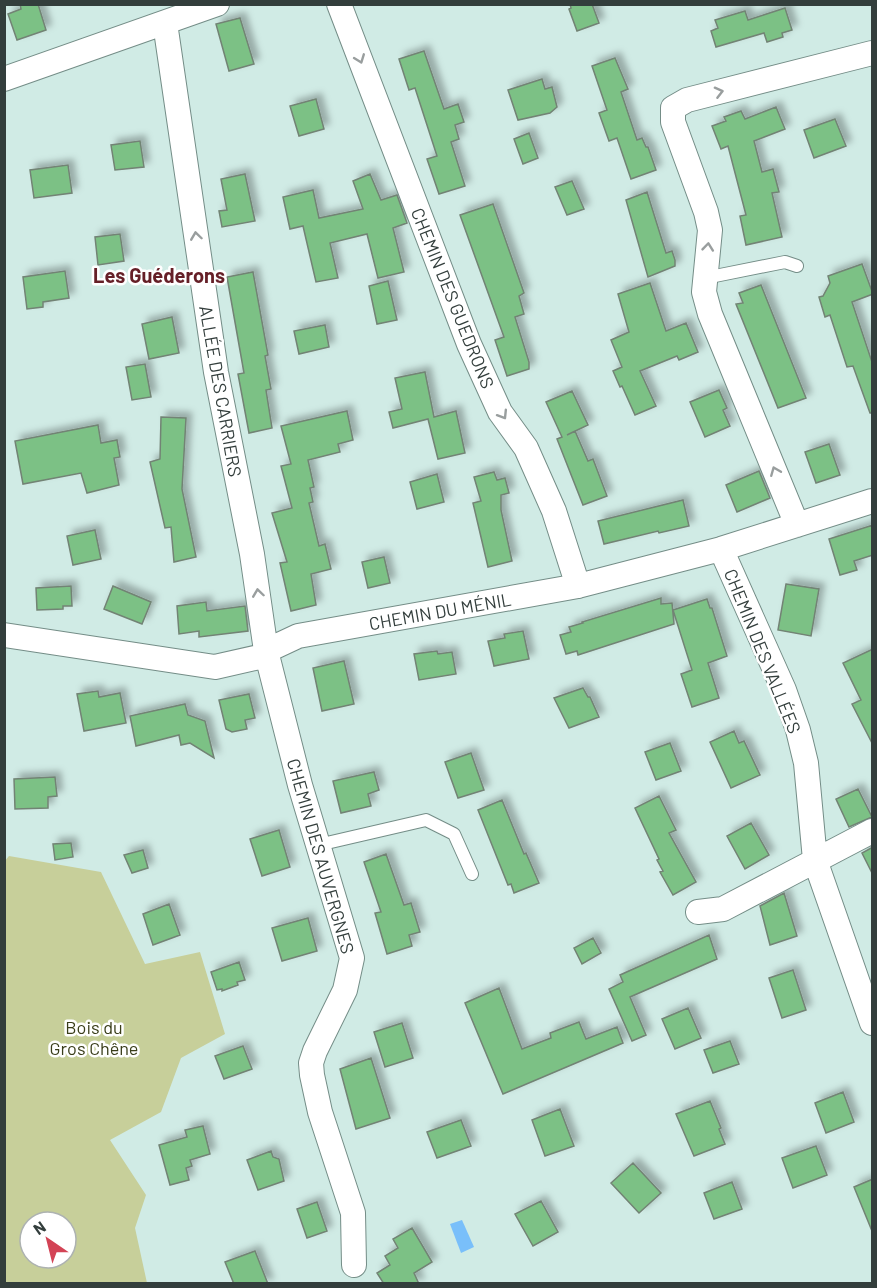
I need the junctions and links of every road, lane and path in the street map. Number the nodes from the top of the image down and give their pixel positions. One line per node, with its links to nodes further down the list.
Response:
1 (218, 4): 3 (street)
2 (339, 4): 11 (street, CHEMIN DES GUEDRONS, one-way to 11)
3 (165, 23): 5 (street); 13 (street, ALLÉE DES CARRIERS, one-way to 3)
4 (873, 53): 7 (street, one-way to 4)
5 (4, 79)
6 (797, 266): 7 (lane)
7 (705, 278): 9 (street, one-way to 7)
8 (873, 501): 9 (street, CHEMIN DU MÉNIL)
9 (797, 525): 10 (street, CHEMIN DU MÉNIL)
10 (722, 549): 11 (street, CHEMIN DU MÉNIL); 16 (street, CHEMIN DES VALLÉES)
11 (578, 586): 13 (street, CHEMIN DU MÉNIL)
12 (4, 635): 13 (street, CHEMIN DU MÉNIL)
13 (266, 651): 15 (street, CHEMIN DES AUVERGNES)
14 (873, 831): 16 (street)
15 (318, 845): 17 (lane); 20 (street, CHEMIN DES AUVERGNES)
16 (815, 860): 18 (street); 19 (street, CHEMIN DES VALLÉES)
17 (472, 874)
18 (698, 912)
19 (873, 1023)
20 (354, 1265)

